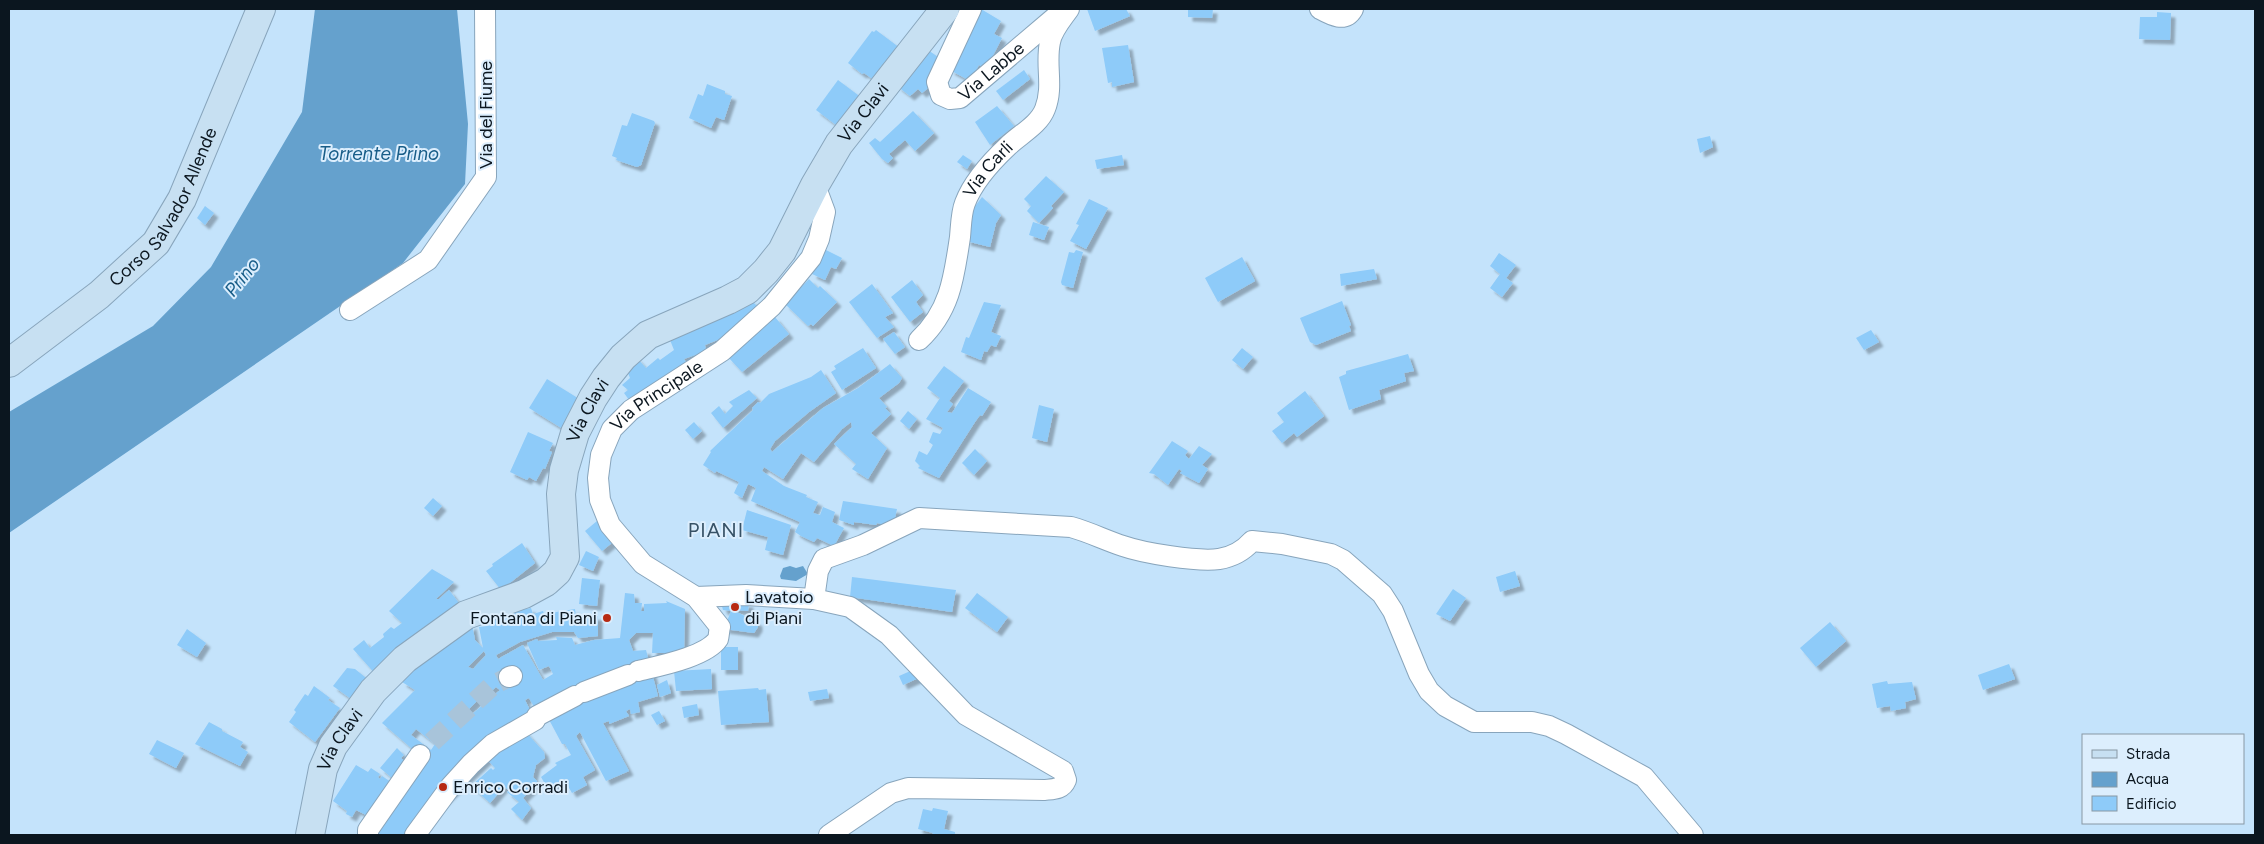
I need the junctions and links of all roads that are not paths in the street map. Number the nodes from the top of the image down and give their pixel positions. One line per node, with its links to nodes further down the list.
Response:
1 (261, 9): 11 (main road, Corso Salvador Allende)
2 (485, 9): 9 (street, Via del Fiume)
3 (945, 9): 8 (main road, Via Clavi)
4 (971, 9): 5 (street, Via Labbe)
5 (1067, 9): 10 (street, Via Carli)
6 (1320, 9): 7 (street)
7 (1353, 9)
8 (815, 185): 12 (street, Via Principale); 15 (main road, Via Clavi)
9 (350, 310)
10 (919, 340)
11 (9, 363)
12 (696, 597): 13 (street); 17 (street, Via Principale)
13 (814, 599): 18 (street); 19 (street)
14 (426, 748): 16 (street)
15 (310, 835)
16 (368, 835)
17 (416, 835)
18 (829, 835)
19 (1693, 835)

